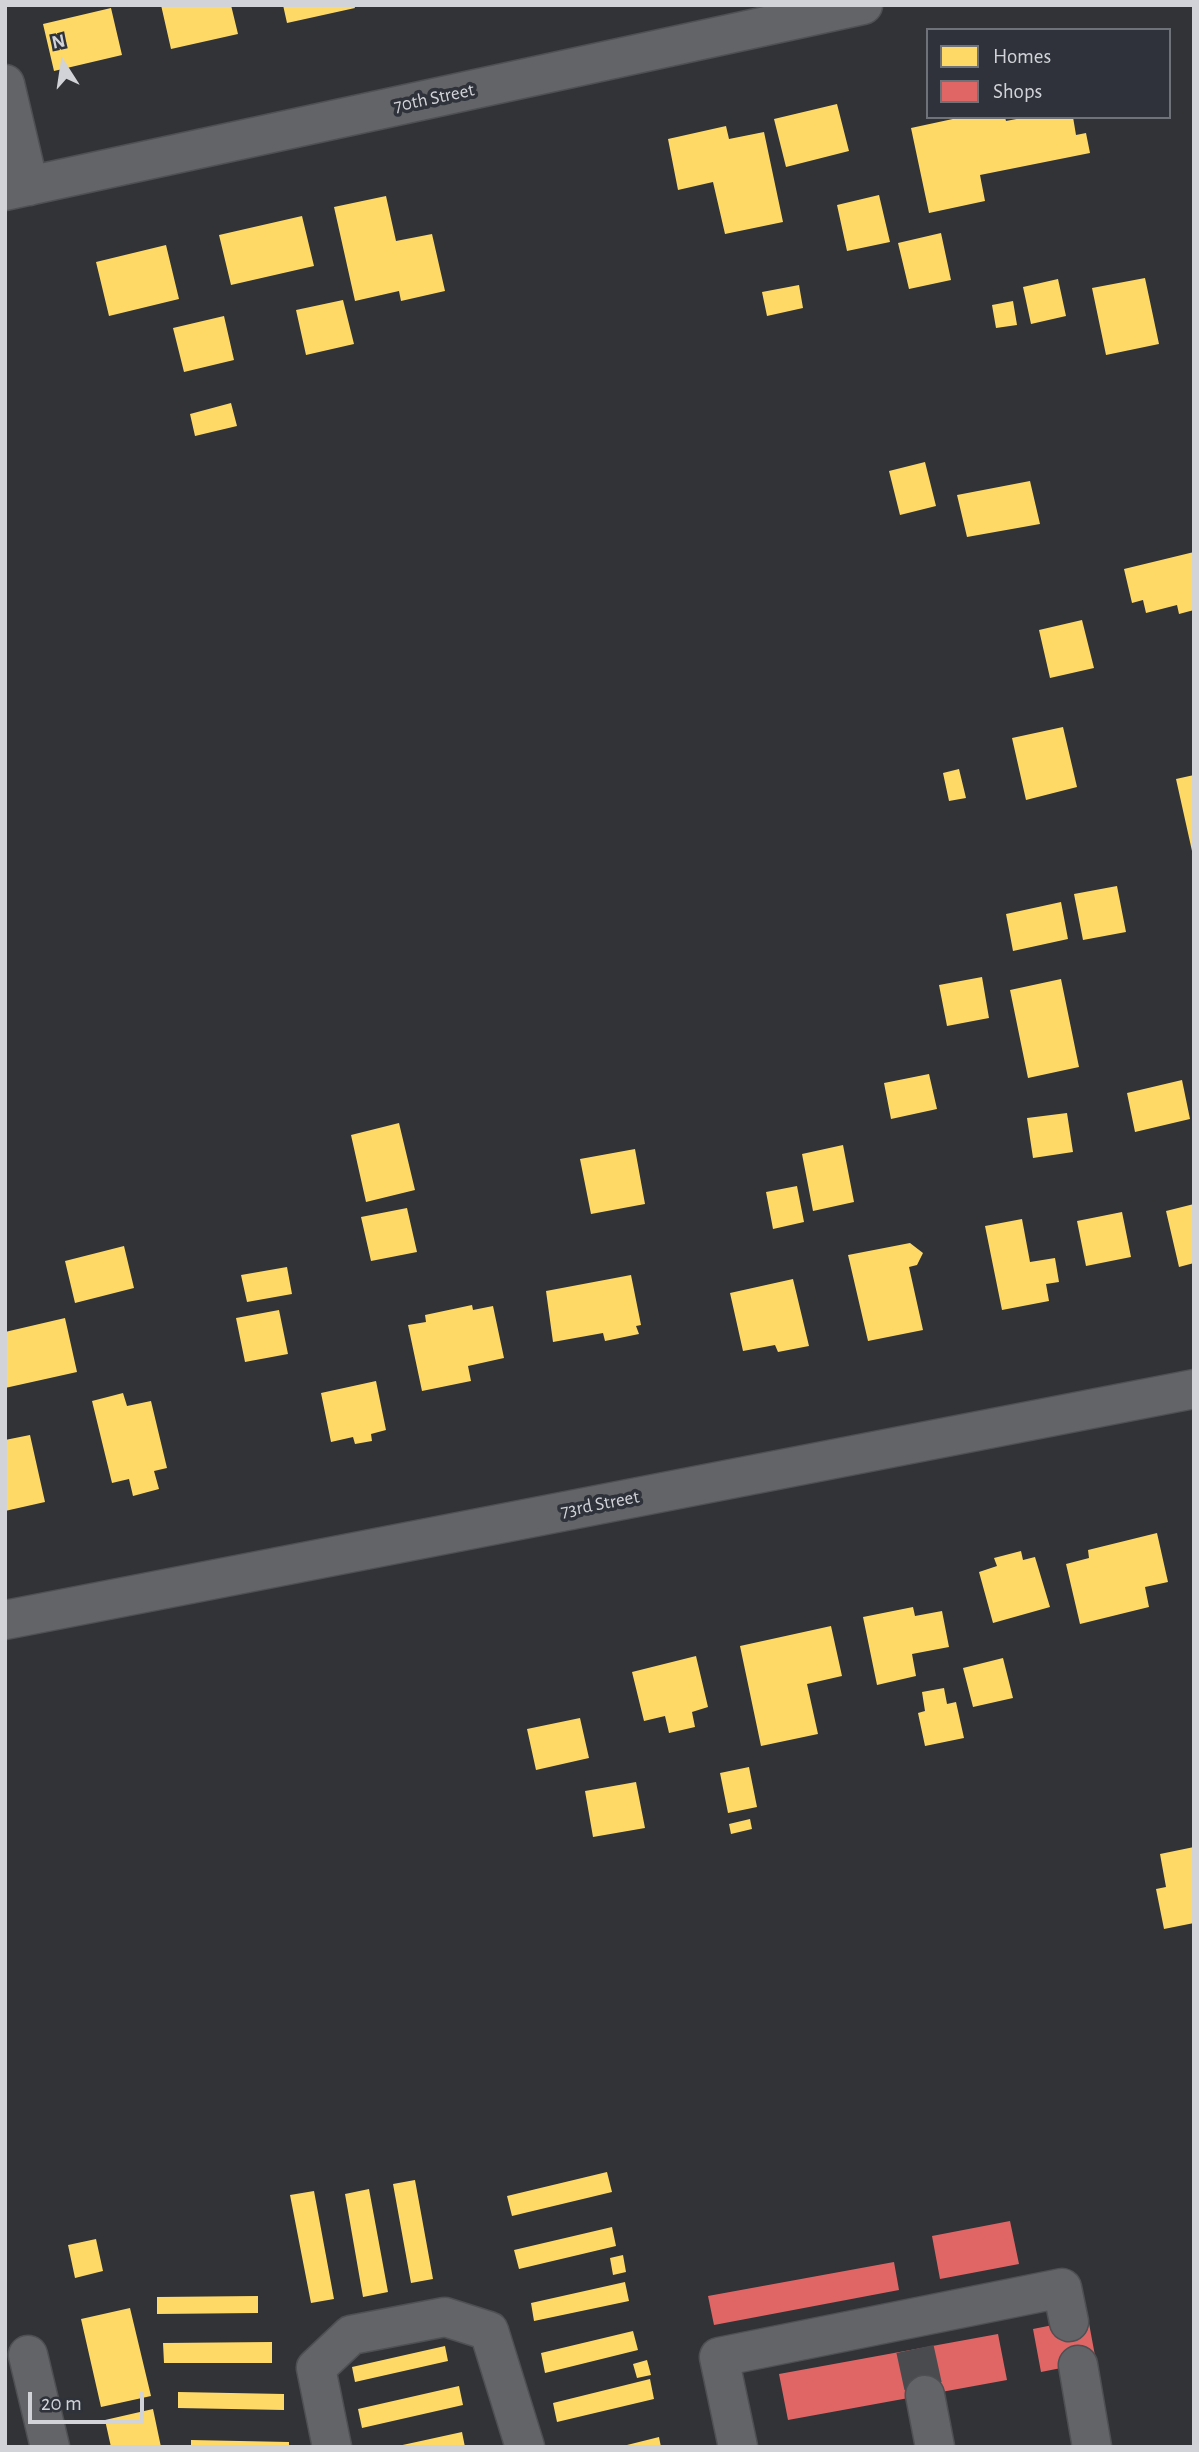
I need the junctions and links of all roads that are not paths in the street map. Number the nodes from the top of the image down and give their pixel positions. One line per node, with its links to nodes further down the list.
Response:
1 (863, 5): 3 (street, 70th Street)
2 (5, 84): 3 (street)
3 (17, 188)
4 (1194, 1389): 5 (street, 73rd Street)
5 (5, 1620)
6 (1065, 2305): 13 (street)
7 (27, 2355): 10 (street)
8 (1078, 2365): 15 (street)
9 (925, 2395): 14 (street)
10 (50, 2447)
11 (331, 2447): 12 (street)
12 (525, 2447)
13 (738, 2447)
14 (935, 2447)
15 (1092, 2447)

